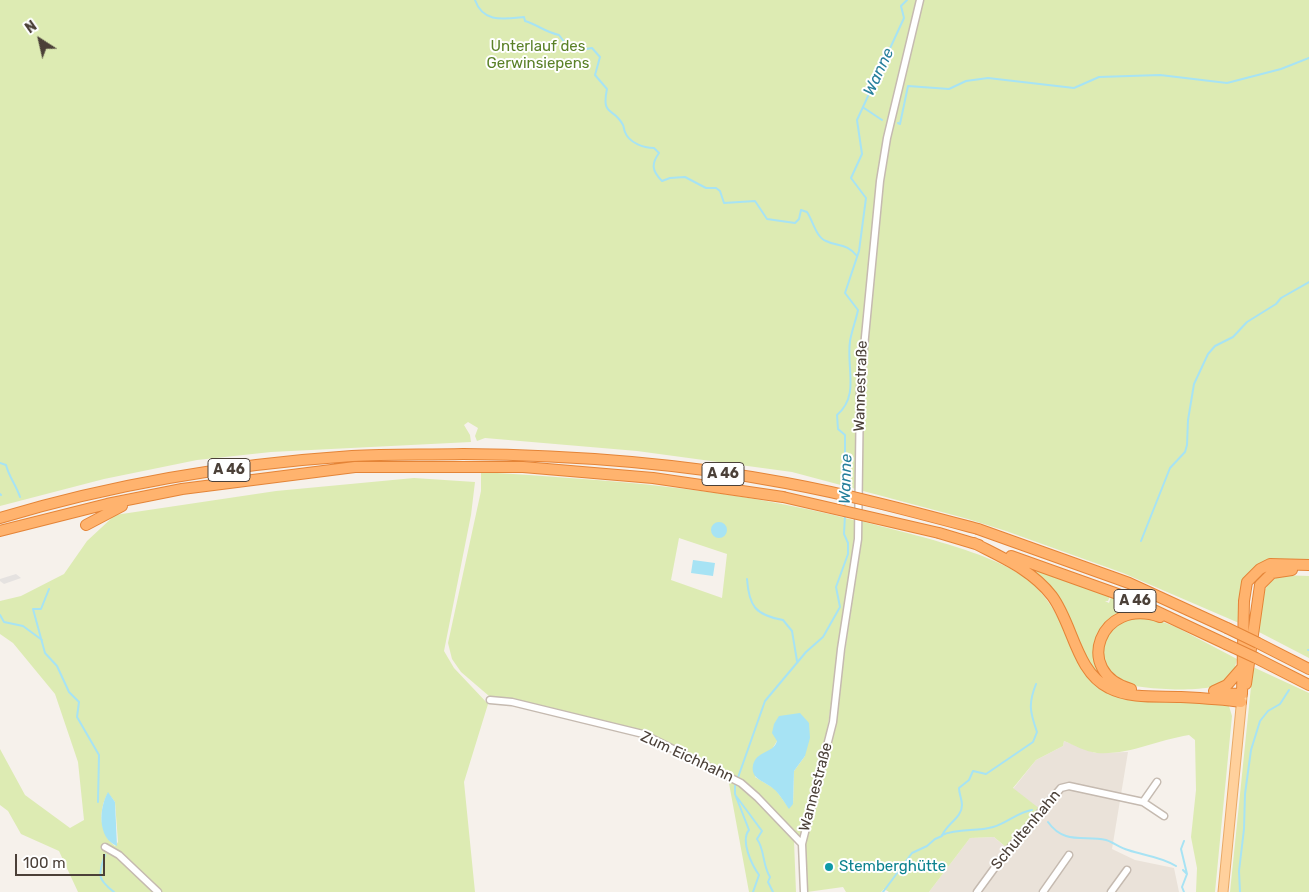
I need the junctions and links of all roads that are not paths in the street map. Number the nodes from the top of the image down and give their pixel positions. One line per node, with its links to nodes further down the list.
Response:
1 (920, 0): 21 (street, Wannestraße)
2 (182, 489): 4 (highway); 5 (highway, A 46); 6 (highway, A 46, bridge)
3 (0, 518): 10 (highway, A 46, bridge)
4 (86, 525)
5 (0, 531)
6 (973, 543): 9 (highway, A 46); 16 (highway)
7 (1309, 564): 12 (highway)
8 (1309, 571): 16 (highway)
9 (1210, 636): 14 (highway, A 46, bridge); 15 (highway)
10 (1275, 652): 11 (highway); 13 (highway, A 46)
11 (1309, 664)
12 (1241, 669): 15 (highway); 16 (highway)
13 (1309, 669)
14 (1309, 685)
15 (1211, 693): 16 (highway)
16 (1242, 698): 30 (main road)
17 (490, 700): 21 (street, Zum Eichhahn)
18 (1156, 782): 19 (street)
19 (1143, 802): 20 (street, Schultenhahn); 28 (street, Schultenhahn)
20 (1164, 816)
21 (802, 844): 27 (street, Wannestraße)
22 (105, 847): 26 (street)
23 (1069, 855): 29 (street)
24 (1127, 870): 25 (street)
25 (1114, 891)
26 (158, 892)
27 (804, 892)
28 (978, 892)
29 (1043, 892)
30 (1223, 892)

